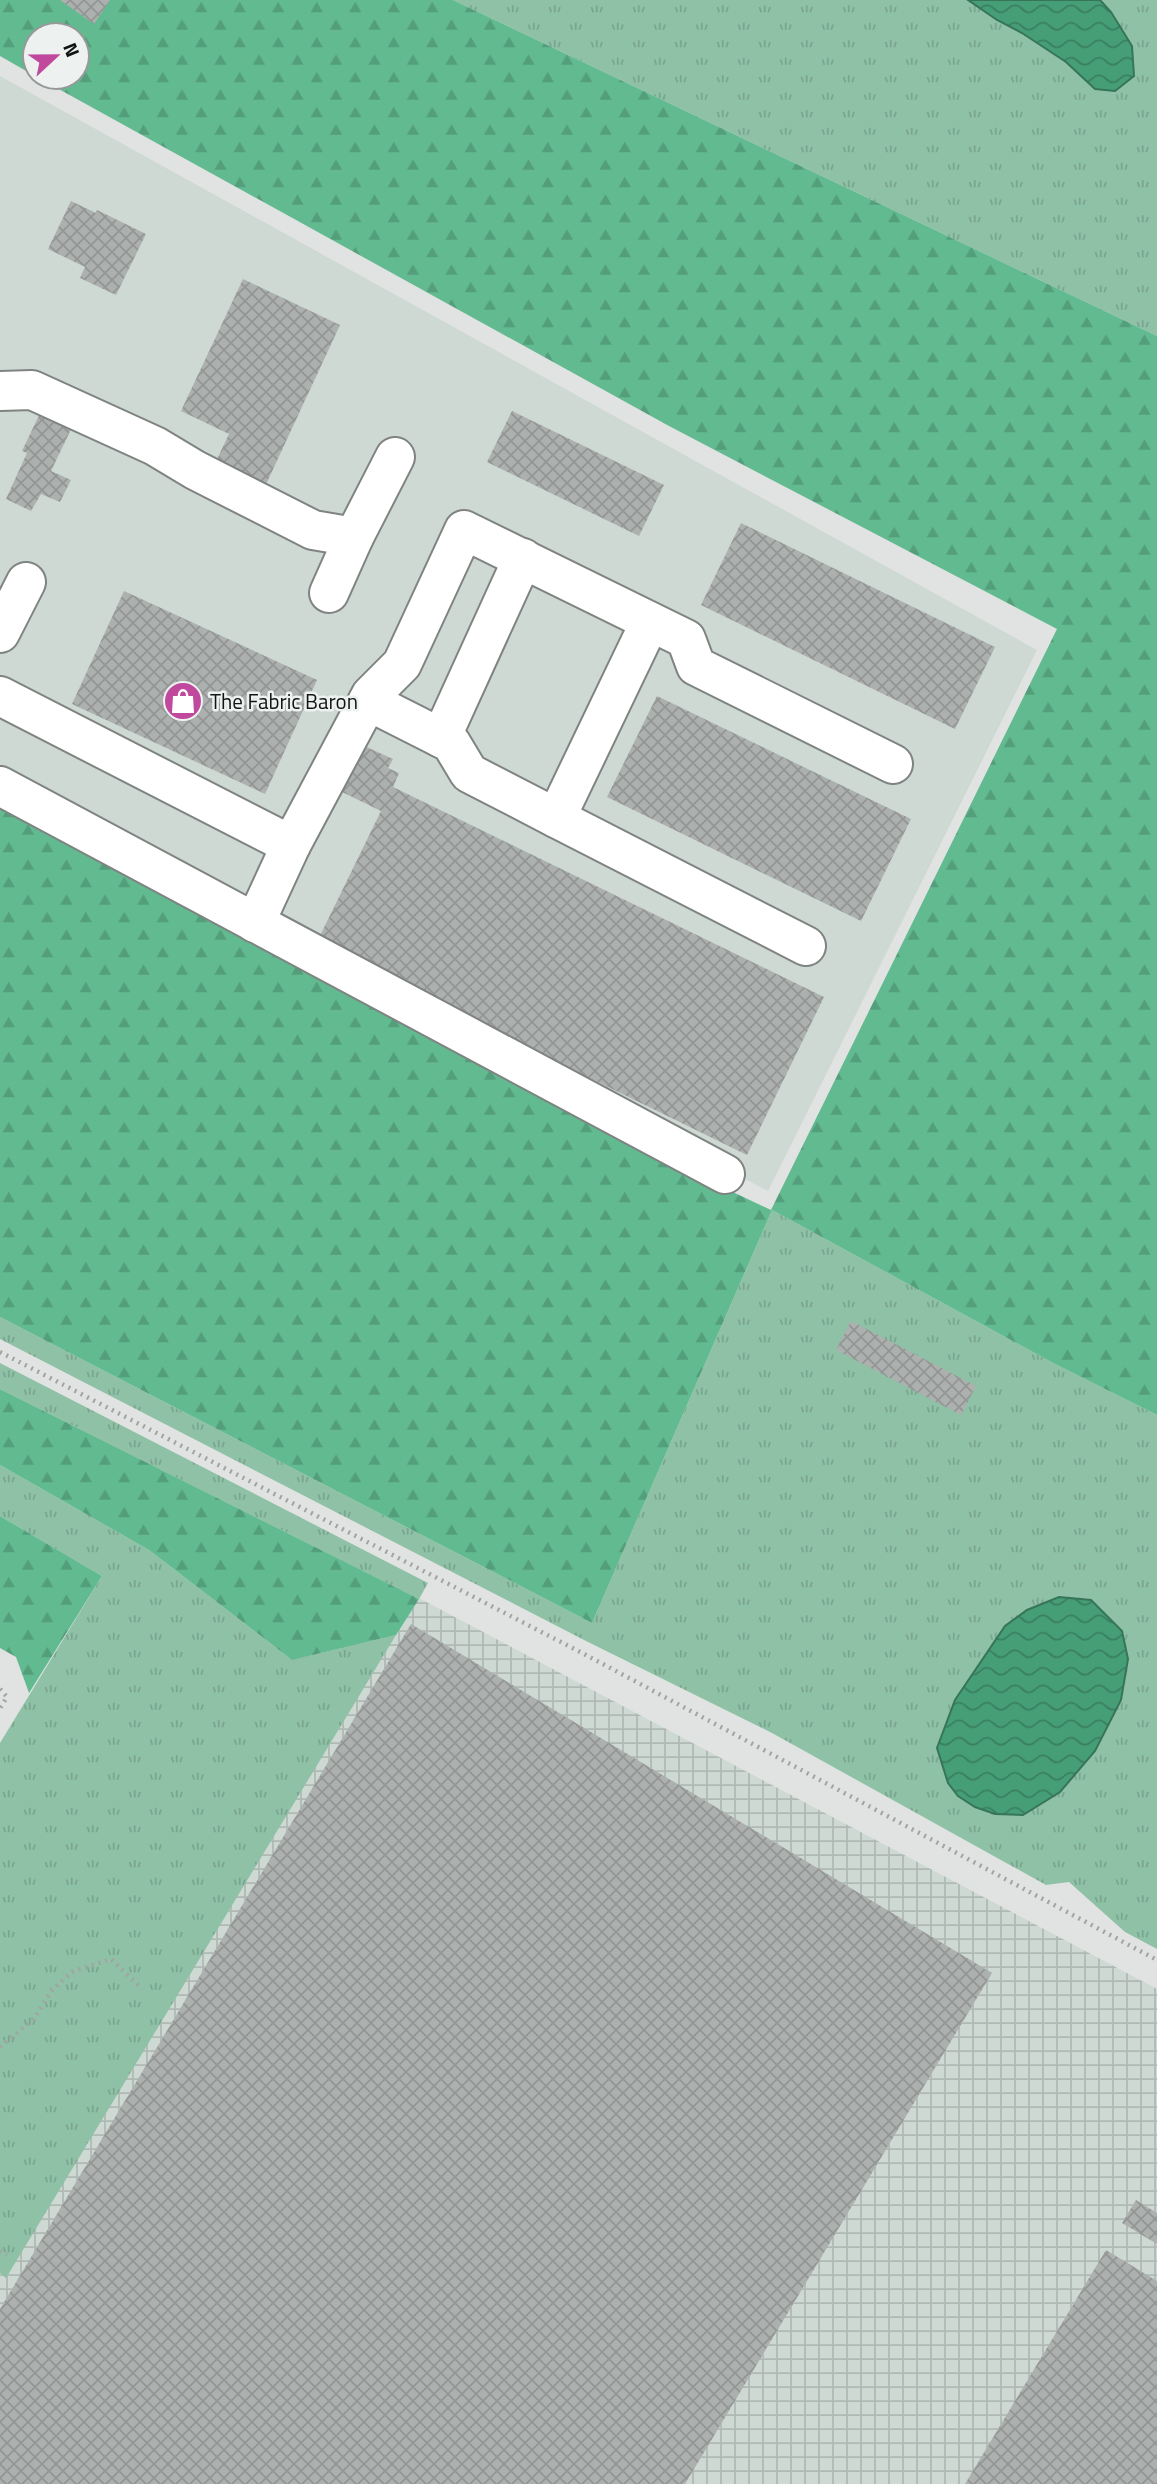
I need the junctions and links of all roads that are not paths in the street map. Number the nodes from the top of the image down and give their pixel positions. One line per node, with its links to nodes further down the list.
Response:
1 (0, 391): 3 (lane)
2 (395, 457): 3 (lane)
3 (354, 537): 6 (lane)
4 (523, 558): 7 (lane); 10 (lane); 11 (lane)
5 (26, 582): 8 (lane)
6 (329, 593)
7 (650, 622): 12 (lane); 14 (lane)
8 (0, 633)
9 (0, 696): 15 (lane)
10 (368, 701): 11 (lane); 15 (lane)
11 (441, 738): 14 (lane)
12 (892, 764)
13 (0, 786): 16 (lane)
14 (556, 818): 17 (lane)
15 (291, 845): 16 (lane)
16 (255, 923): 18 (lane)
17 (806, 946)
18 (725, 1174)

